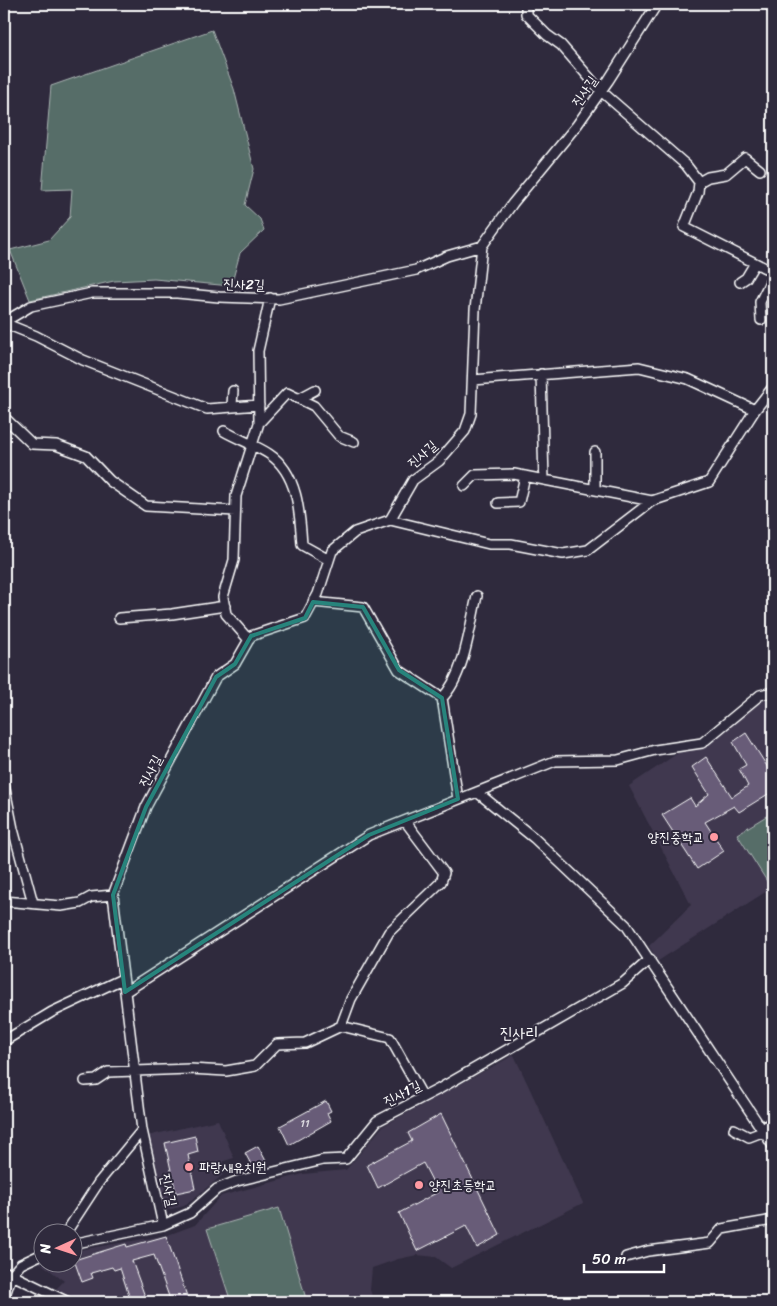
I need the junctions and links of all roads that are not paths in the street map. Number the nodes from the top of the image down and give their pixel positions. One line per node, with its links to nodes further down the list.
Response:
1 (526, 4): 3 (street)
2 (657, 4): 3 (street, 진사길)
3 (601, 91): 5 (street); 6 (street, 진사길)
4 (760, 170): 5 (street)
5 (699, 182): 7 (street)
6 (482, 246): 10 (street, 진사2길); 14 (street, 진사길)
7 (756, 264): 8 (street); 9 (street)
8 (773, 274): 11 (street)
9 (740, 282)
10 (270, 298): 12 (street, 진사2길); 19 (street)
11 (761, 320)
12 (4, 323): 20 (street)
13 (541, 374): 14 (street); 21 (street); 29 (street)
14 (473, 380): 35 (street, 진사길)
15 (773, 387): 21 (street)
16 (314, 390): 18 (street)
17 (233, 391): 20 (street)
18 (300, 398): 23 (street); 25 (street)
19 (259, 405): 20 (street); 23 (street)
20 (232, 406)
21 (755, 410): 32 (street)
22 (4, 417): 34 (street)
23 (259, 423): 26 (street)
24 (224, 431): 26 (street)
25 (354, 442)
26 (251, 446): 34 (street); 36 (street)
27 (595, 452): 31 (street)
28 (525, 476): 29 (street); 30 (street); 33 (street)
29 (544, 480): 31 (street)
30 (464, 486)
31 (595, 488): 32 (street)
32 (652, 500): 35 (street)
33 (498, 503)
34 (235, 511): 39 (street)
35 (390, 520): 36 (street)
36 (329, 560): 38 (street)
37 (477, 596): 43 (street)
38 (314, 602): 41 (street); 43 (street)
39 (225, 606): 40 (street); 41 (street)
40 (119, 618)
41 (249, 640): 48 (street, 진사길)
42 (773, 692): 45 (street)
43 (442, 698): 46 (street)
44 (4, 784): 50 (street)
45 (477, 792): 46 (street); 51 (street)
46 (458, 799): 47 (street)
47 (405, 821): 53 (street); 54 (street)
48 (113, 895): 50 (street); 52 (street, 진사길)
49 (4, 901): 50 (street)
50 (32, 903)
51 (650, 959): 58 (street, 진사1길); 62 (street)
52 (122, 979): 53 (street, 진사길); 55 (street)
53 (125, 992): 56 (street, 진사길)
54 (341, 1026): 56 (street); 58 (street)
55 (4, 1041)
56 (135, 1070): 57 (street); 61 (street, 진사길)
57 (85, 1081)
58 (423, 1097): 66 (street, 진사1길)
59 (773, 1119): 62 (street)
60 (734, 1128): 62 (street)
61 (142, 1130): 65 (street); 66 (street, 진사길)
62 (762, 1132): 63 (street)
63 (773, 1146)
64 (773, 1220): 68 (street)
65 (72, 1224)
66 (162, 1225): 67 (street, 진사길)
67 (82, 1242)
68 (626, 1257)
69 (32, 1259): 70 (street)
70 (8, 1272): 71 (street); 72 (street)
71 (4, 1298)
72 (68, 1302)

